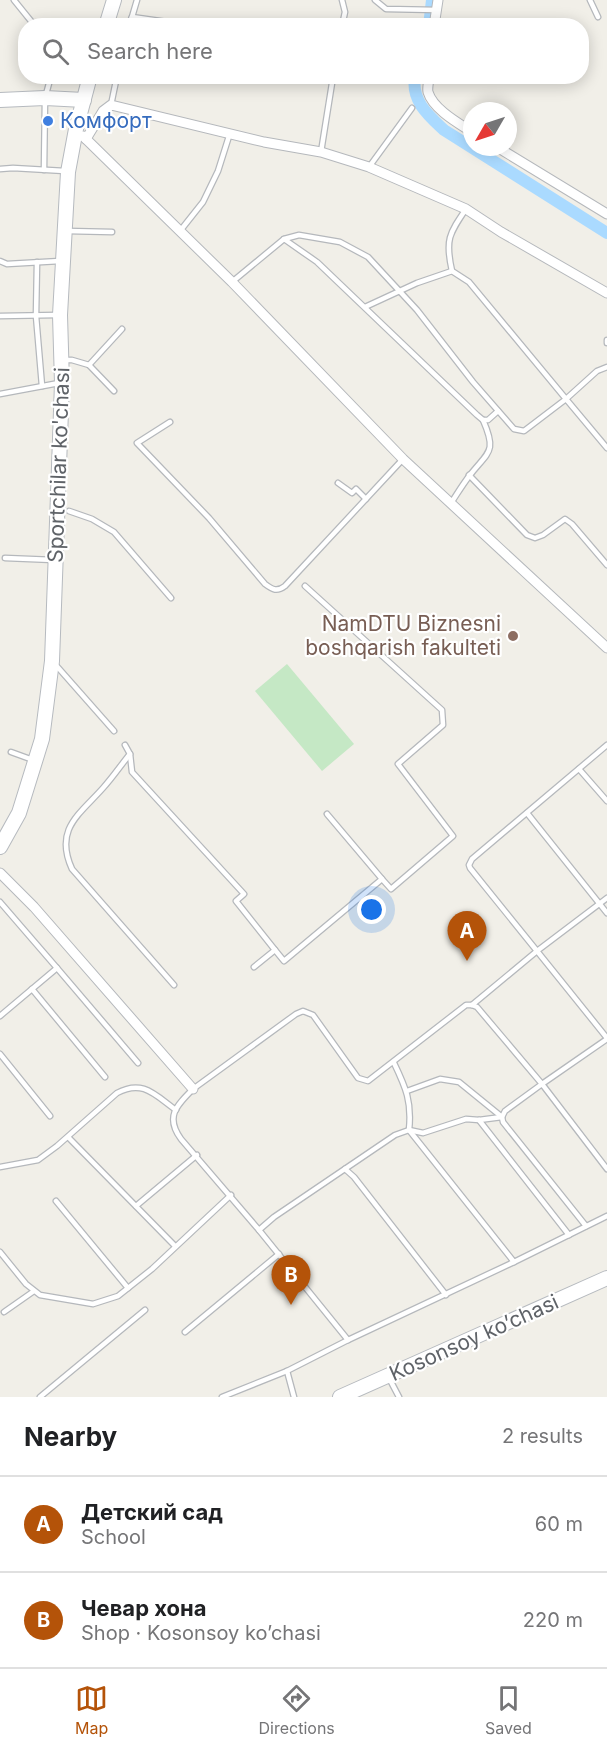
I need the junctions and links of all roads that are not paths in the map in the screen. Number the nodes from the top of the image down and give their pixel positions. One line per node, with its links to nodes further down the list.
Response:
1 (14, 0): 10 (lane)
2 (114, 0): 11 (street)
3 (137, 0): 8 (lane)
4 (343, 0): 13 (lane)
5 (375, 0): 7 (lane)
6 (590, 0): 9 (lane)
7 (438, 5)
8 (132, 17): 12 (lane)
9 (598, 17)
10 (29, 18)
11 (108, 18)
12 (139, 18)
13 (344, 18)
14 (49, 84): 19 (lane)
15 (88, 84): 21 (street, Sportchilar ko'chasi)
16 (115, 84): 22 (lane)
17 (331, 84): 27 (lane)
18 (429, 84): 24 (street)
19 (45, 98): 20 (street); 21 (street); 31 (lane)
20 (0, 100)
21 (84, 100): 25 (street, Sportchilar ko'chasi)
22 (111, 105): 25 (street); 26 (street)
23 (412, 108): 29 (lane)
24 (463, 126)
25 (81, 134): 32 (street, Sportchilar ko'chasi); 36 (street)
26 (230, 134): 27 (street); 36 (lane)
27 (321, 152): 29 (street)
28 (512, 156): 34 (street)
29 (369, 167): 33 (street)
30 (0, 169): 31 (lane)
31 (44, 170): 32 (lane)
32 (68, 172): 35 (street, Sportchilar ko'chasi)
33 (466, 209): 42 (lane); 45 (street)
34 (607, 214)
35 (65, 231): 37 (lane); 39 (street, Sportchilar ko'chasi)
36 (180, 231): 43 (street)
37 (112, 232)
38 (284, 239): 43 (lane); 44 (lane); 46 (lane)
39 (63, 260): 41 (lane); 47 (street, Sportchilar ko'chasi)
40 (0, 261): 41 (lane)
41 (37, 262): 49 (lane)
42 (452, 272): 44 (lane); 58 (lane)
43 (232, 282): 63 (street)
44 (401, 292): 46 (lane); 59 (lane)
45 (607, 293)
46 (365, 307): 60 (lane)
47 (60, 315): 49 (lane); 51 (street, Sportchilar ko'chasi)
48 (0, 316): 49 (lane)
49 (36, 316): 55 (lane)
50 (122, 329): 52 (lane)
51 (62, 360): 52 (lane); 54 (street, Sportchilar ko'chasi)
52 (89, 365): 56 (lane)
53 (607, 367): 58 (lane)
54 (62, 383): 55 (lane); 68 (street, Sportchilar ko'chasi)
55 (42, 386): 57 (lane)
56 (114, 391)
57 (0, 394)
58 (566, 399): 59 (lane); 62 (lane)
59 (498, 411): 60 (lane)
60 (483, 420): 64 (lane)
61 (170, 422): 66 (lane)
62 (607, 448)
63 (403, 459): 66 (lane); 67 (street)
64 (469, 476): 67 (lane); 71 (lane)
65 (338, 483): 66 (lane)
66 (366, 499)
67 (451, 503): 74 (street)
68 (63, 511): 70 (street, Sportchilar ko'chasi); 73 (lane)
69 (5, 558): 70 (lane)
70 (57, 560): 75 (street, Sportchilar ko'chasi)
71 (607, 565)
72 (305, 586): 88 (lane)
73 (171, 598)
74 (607, 648)
75 (52, 661): 76 (lane); 81 (street, Sportchilar ko'chasi)
76 (114, 731)
77 (125, 745): 80 (lane)
78 (607, 745): 82 (lane)
79 (11, 752): 81 (lane)
80 (130, 754): 93 (lane); 97 (lane)
81 (35, 761): 86 (street, Sportchilar ko'chasi)
82 (579, 770): 83 (lane); 84 (lane)
83 (607, 801)
84 (527, 813): 91 (lane); 94 (lane)
85 (327, 814): 88 (lane)
86 (0, 847)
87 (0, 873): 109 (street)
88 (382, 879): 93 (lane)
89 (607, 898): 91 (lane)
90 (0, 902): 96 (lane)
91 (599, 903): 92 (lane); 94 (lane)
92 (607, 913)
93 (275, 950): 95 (lane)
94 (537, 951): 99 (lane); 101 (lane)
95 (254, 967)
96 (57, 968): 98 (lane); 104 (lane)
97 (174, 985)
98 (33, 989): 100 (lane); 107 (lane)
99 (472, 1005): 105 (lane); 108 (lane)
100 (0, 1016)
101 (607, 1038): 108 (lane)
102 (0, 1054): 103 (lane)
103 (6, 1061): 106 (lane); 112 (lane)
104 (138, 1063)
105 (394, 1063): 109 (lane); 110 (lane)
106 (0, 1066)
107 (105, 1077)
108 (542, 1084): 113 (lane); 120 (lane)
109 (193, 1089): 111 (lane)
110 (408, 1091): 113 (lane); 115 (lane)
111 (176, 1110): 116 (lane); 117 (lane)
112 (50, 1116)
113 (502, 1117): 114 (lane); 125 (lane)
114 (479, 1120): 115 (lane); 127 (lane)
115 (409, 1130): 119 (lane); 131 (lane)
116 (68, 1137): 118 (lane); 123 (lane)
117 (197, 1155): 121 (lane); 123 (lane)
118 (0, 1167)
119 (345, 1169): 126 (lane); 135 (lane)
120 (607, 1169)
121 (231, 1195): 126 (lane); 128 (lane)
122 (56, 1201): 133 (lane)
123 (136, 1206): 128 (lane)
124 (607, 1216): 125 (lane)
125 (586, 1226): 127 (lane)
126 (259, 1230): 130 (lane)
127 (569, 1235): 131 (lane)
128 (176, 1246): 133 (lane)
129 (0, 1252): 134 (lane)
130 (279, 1254): 138 (lane); 139 (lane)
131 (514, 1262): 135 (lane)
132 (607, 1278): 141 (street, Kosonsoy ko’chasi)
133 (128, 1288): 134 (lane)
134 (34, 1291): 137 (lane)
135 (446, 1295): 139 (lane)
136 (145, 1310): 143 (lane)
137 (4, 1312)
138 (185, 1332)
139 (348, 1340): 140 (lane)
140 (287, 1371): 144 (lane); 145 (lane)
141 (388, 1376): 142 (street, Kosonsoy ko’chasi); 146 (lane)
142 (345, 1396)
143 (40, 1397)
144 (222, 1397)
145 (294, 1397)
146 (399, 1397)

